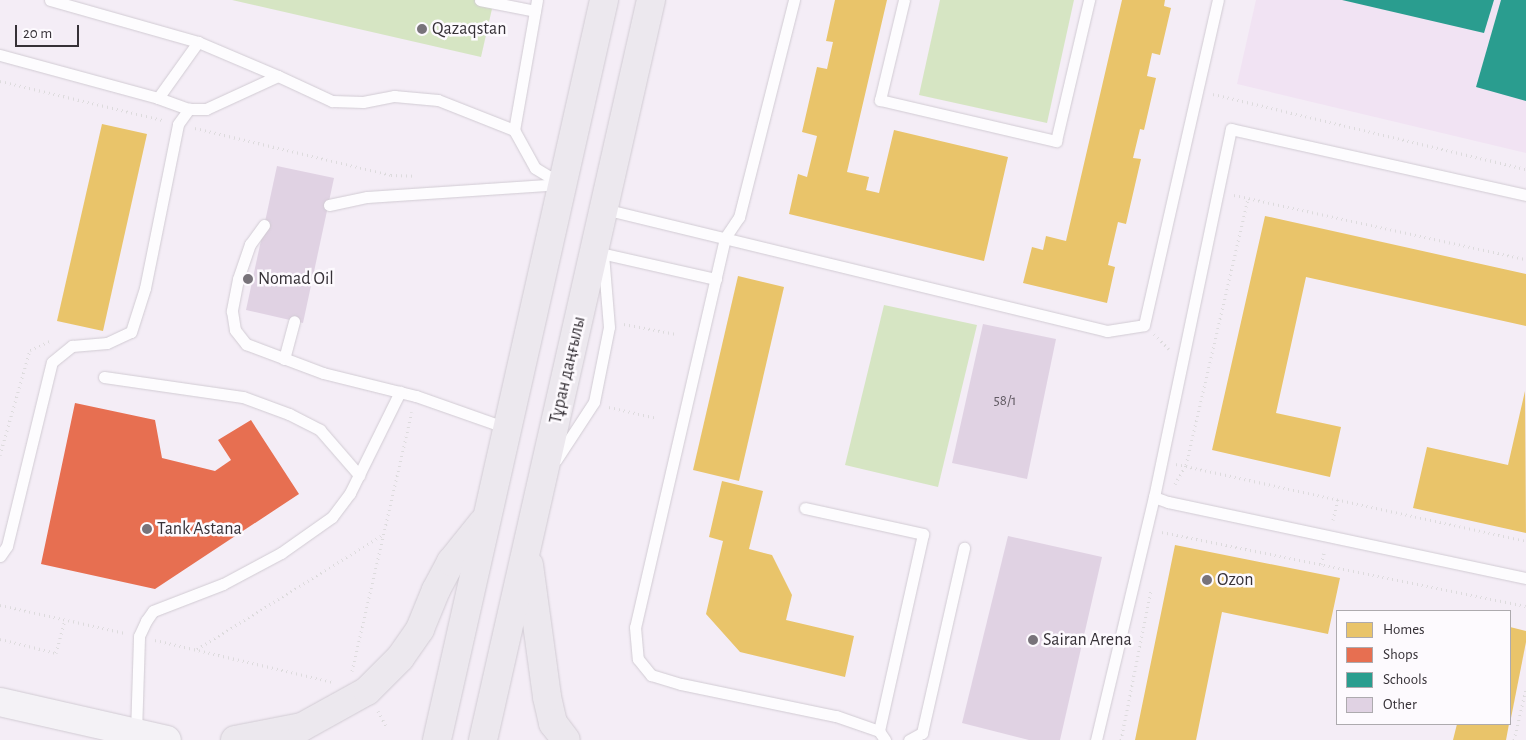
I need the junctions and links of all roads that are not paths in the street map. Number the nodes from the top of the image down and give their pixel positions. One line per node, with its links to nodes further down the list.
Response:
1 (50, 0): 10 (lane)
2 (480, 0): 9 (lane)
3 (604, 0): 16 (main road)
4 (651, 0): 19 (main road, Тұран даңғылы)
5 (794, 0): 21 (lane)
6 (904, 0): 7 (lane)
7 (1089, 0)
8 (1218, 0): 21 (lane)
9 (536, 6): 15 (lane)
10 (198, 42): 12 (lane); 13 (lane)
11 (0, 55): 13 (lane)
12 (278, 76): 14 (lane); 15 (lane)
13 (158, 98): 14 (lane)
14 (189, 109): 35 (lane)
15 (514, 130): 16 (lane)
16 (562, 184): 18 (lane); 28 (main road)
17 (1526, 195): 30 (lane)
18 (328, 205)
19 (602, 216): 21 (lane); 22 (main road, Тұран даңғылы)
20 (264, 225): 25 (lane)
21 (725, 238): 23 (lane)
22 (599, 252): 23 (lane); 34 (main road, Тұран даңғылы)
23 (716, 279): 39 (lane)
24 (294, 320): 25 (lane)
25 (284, 359): 27 (lane)
26 (104, 377): 29 (lane)
27 (400, 392): 28 (lane); 29 (lane)
28 (507, 428): 32 (main road)
29 (360, 475): 38 (lane)
30 (1154, 497): 36 (lane); 46 (lane)
31 (804, 508): 39 (lane)
32 (487, 516): 41 (main road); 42 (main road)
33 (964, 548): 45 (lane)
34 (527, 549): 43 (main road, Тұран даңғылы); 44 (main road)
35 (0, 556)
36 (1526, 578)
37 (0, 702): 38 (street)
38 (136, 733): 40 (street)
39 (882, 736)
40 (167, 740)
41 (235, 740)
42 (437, 740)
43 (483, 740)
44 (566, 740)
45 (909, 740)
46 (1096, 740)

